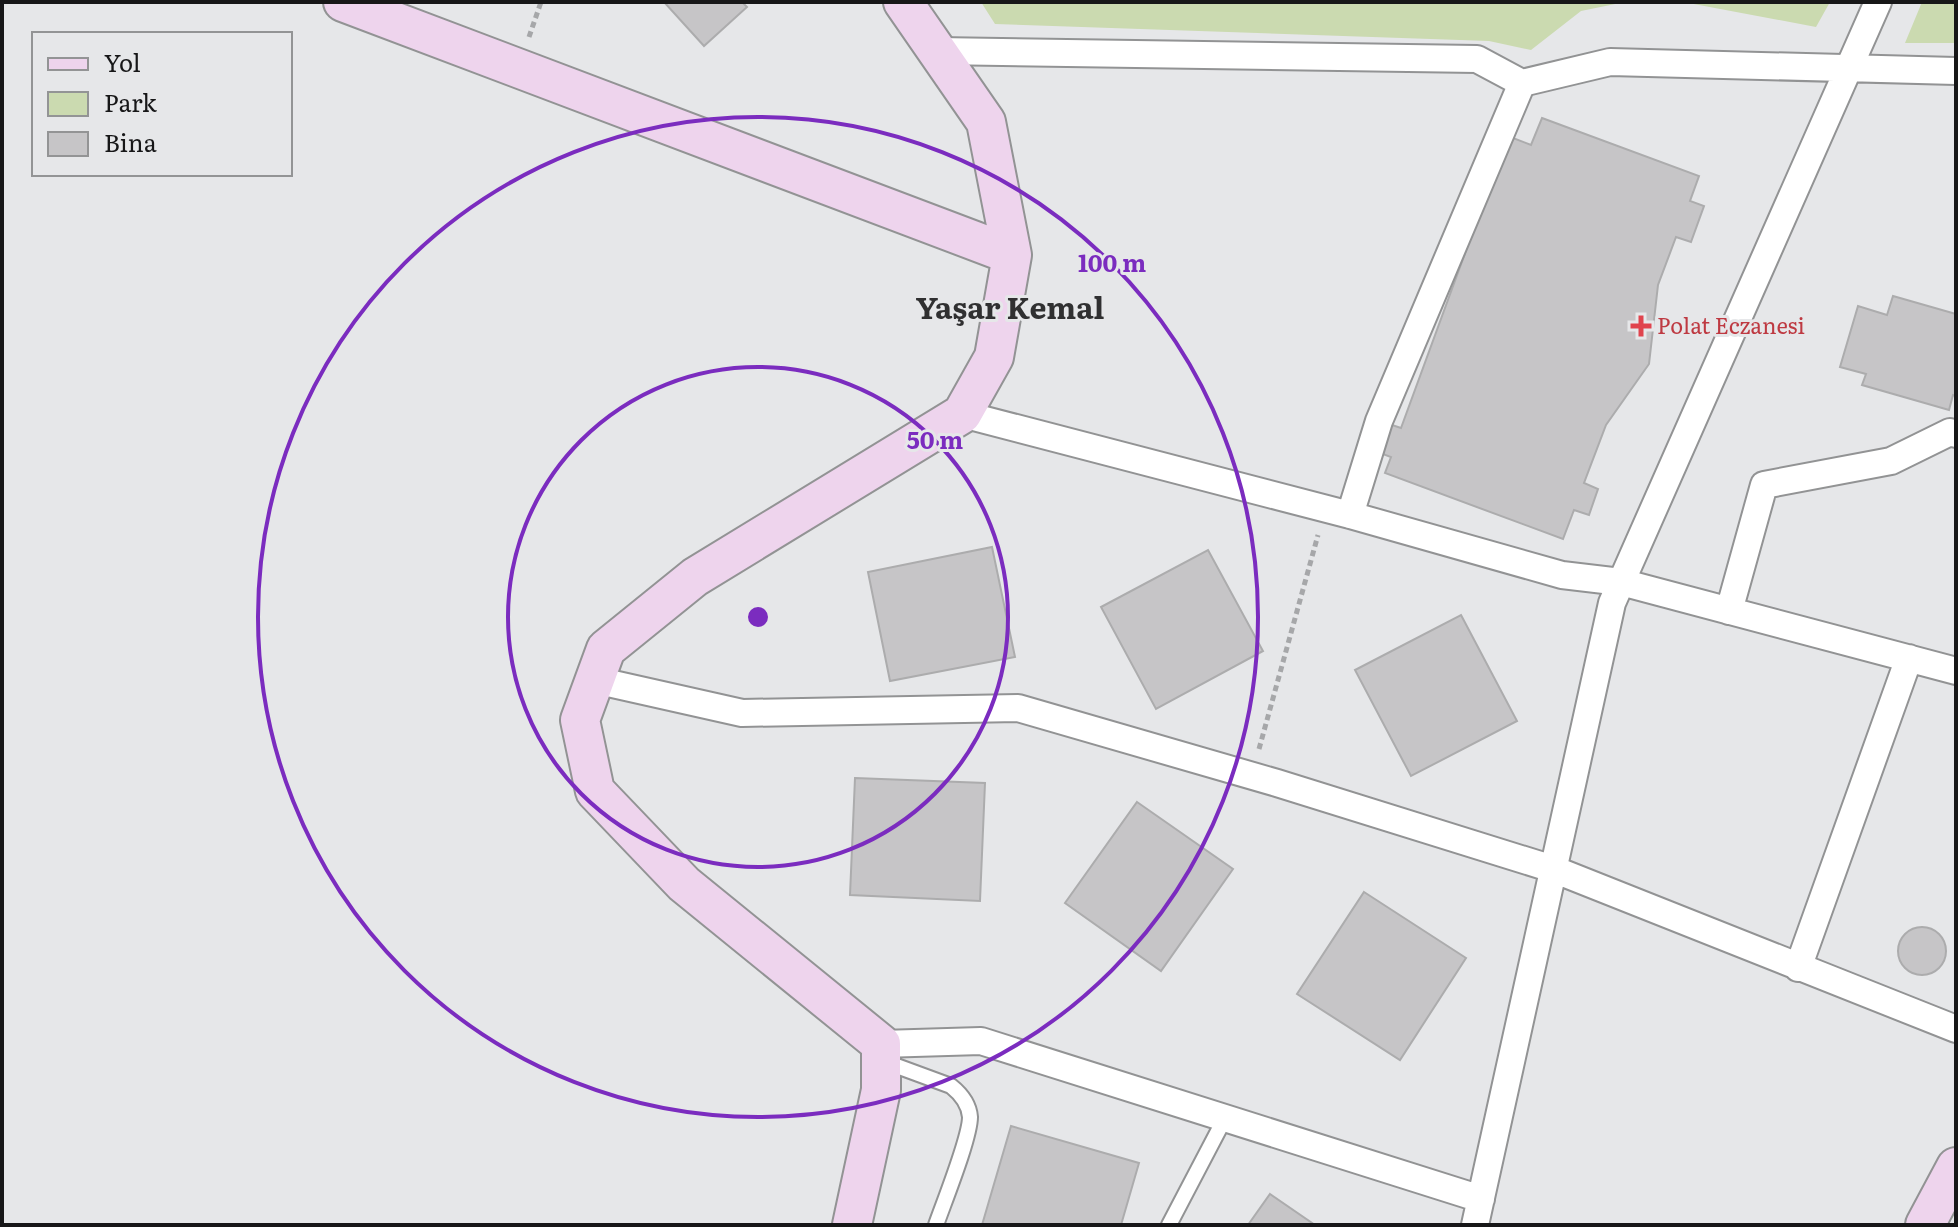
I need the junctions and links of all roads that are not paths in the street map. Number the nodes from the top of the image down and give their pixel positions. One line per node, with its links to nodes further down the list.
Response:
1 (343, 2): 8 (street)
2 (903, 2): 4 (street)
3 (1878, 2): 5 (street)
4 (937, 51): 7 (street); 8 (street)
5 (1848, 69): 6 (street); 7 (street); 12 (street)
6 (1956, 71)
7 (1522, 83): 11 (street)
8 (1012, 255): 9 (street)
9 (962, 414): 11 (street); 16 (street)
10 (1956, 434): 13 (street)
11 (1338, 512): 12 (street)
12 (1621, 582): 13 (street); 17 (street)
13 (1729, 611): 14 (street)
14 (1909, 658): 15 (street); 18 (street)
15 (1956, 671)
16 (595, 680): 17 (street); 20 (street)
17 (1553, 869): 18 (street); 23 (street)
18 (1798, 968): 19 (street)
19 (1956, 1029)
20 (881, 1052): 21 (street); 24 (street); 25 (lane)
21 (1225, 1118): 23 (street); 26 (lane)
22 (1956, 1167): 27 (street)
23 (1478, 1212)
24 (852, 1225)
25 (936, 1225)
26 (1169, 1225)
27 (1925, 1225)

